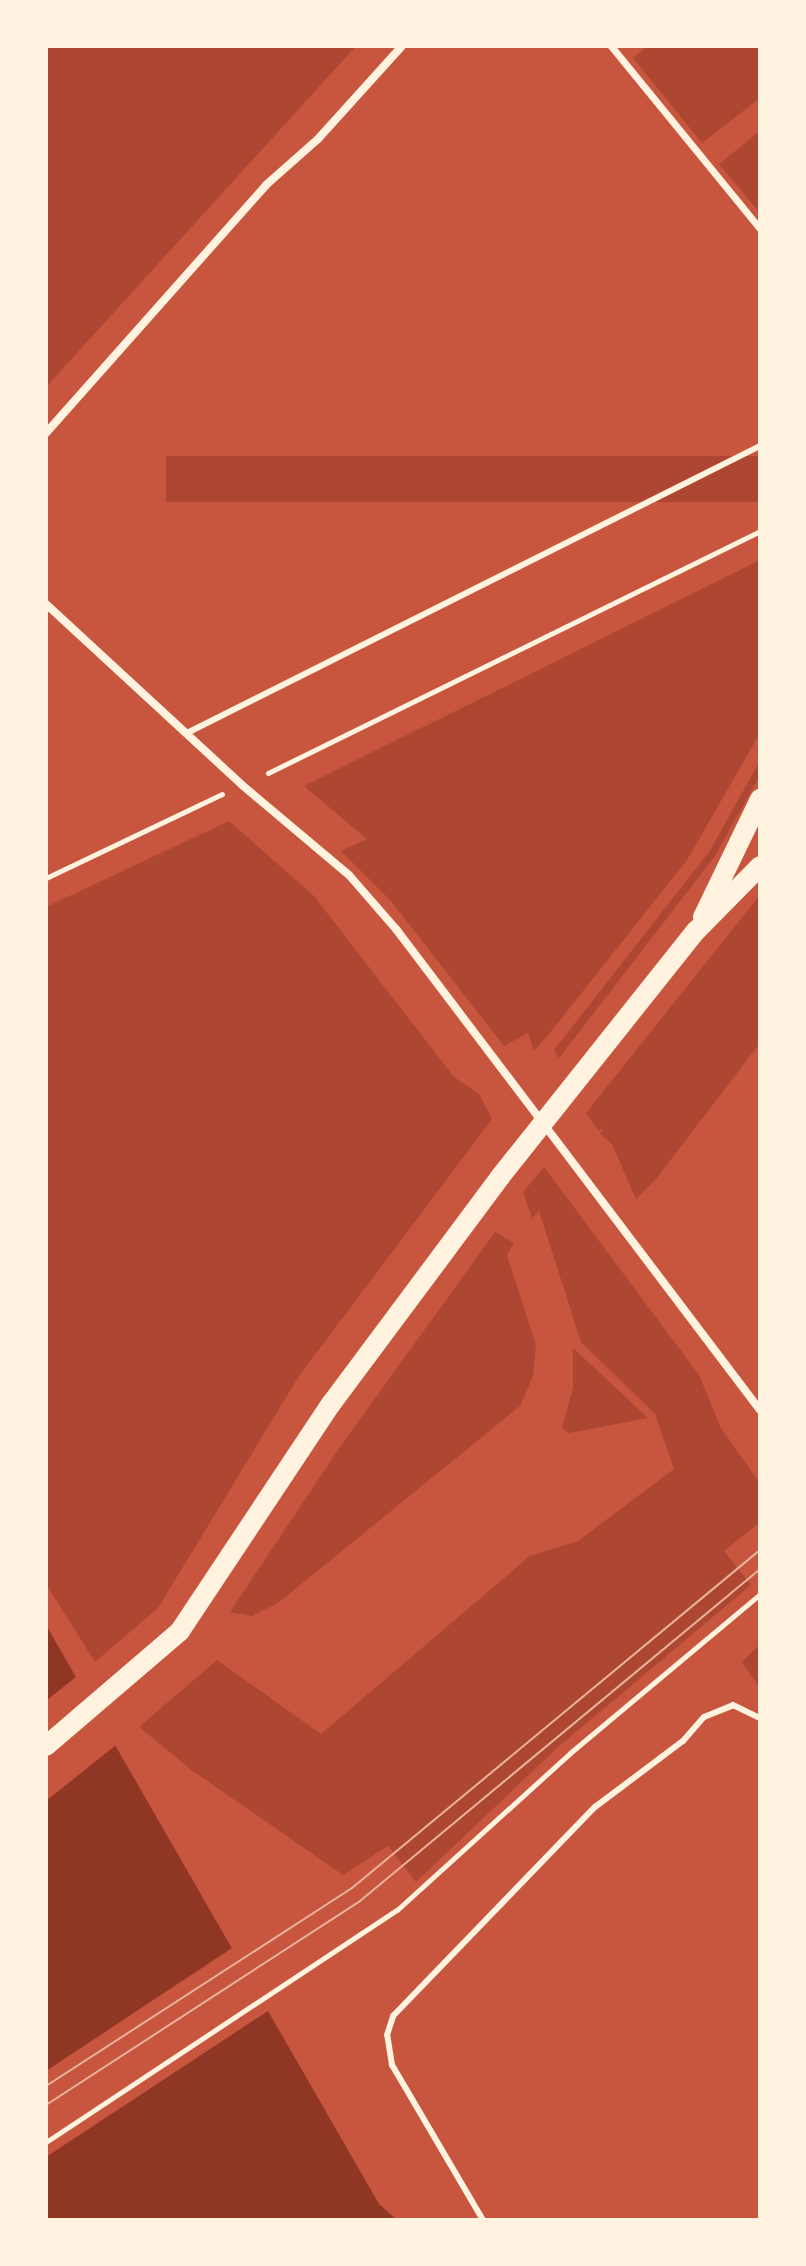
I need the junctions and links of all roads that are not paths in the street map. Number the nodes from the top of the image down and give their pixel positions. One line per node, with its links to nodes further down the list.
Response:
1 (402, 46): 4 (street)
2 (611, 46): 3 (street)
3 (760, 229)
4 (46, 433)
5 (760, 446): 7 (lane)
6 (46, 604): 7 (street)
7 (187, 733): 11 (street)
8 (760, 799): 10 (main road)
9 (760, 866): 10 (main road)
10 (696, 931): 13 (main road)
11 (760, 1410)
12 (760, 1718): 14 (lane)
13 (46, 1746)
14 (483, 2220)

